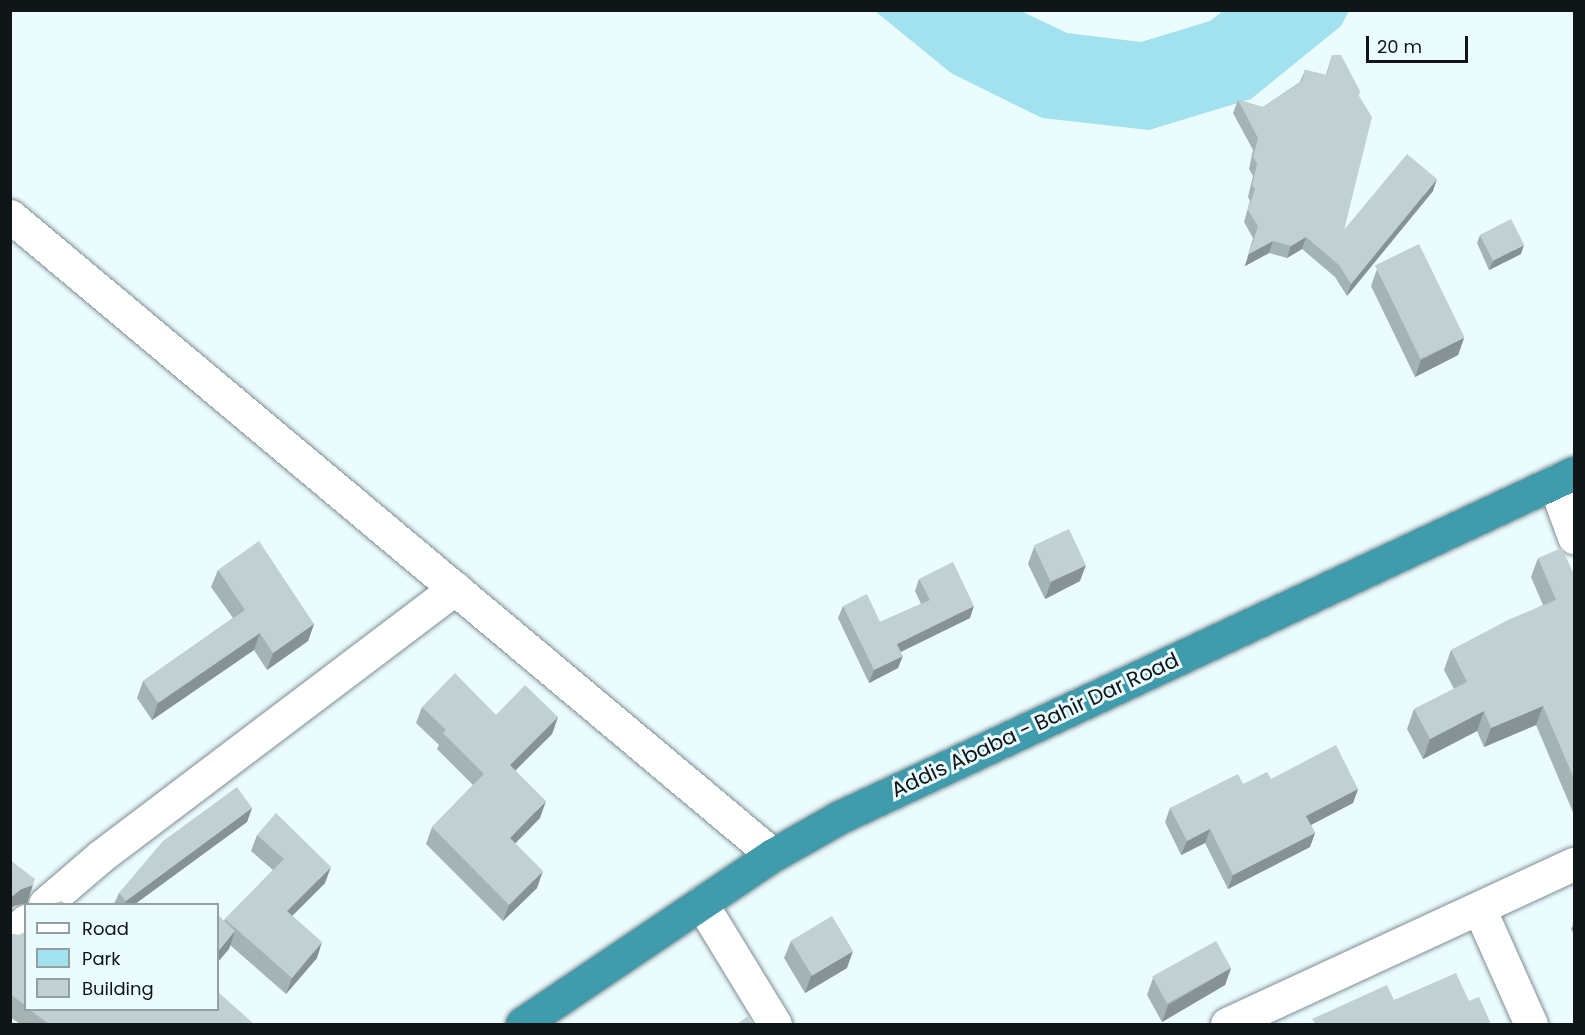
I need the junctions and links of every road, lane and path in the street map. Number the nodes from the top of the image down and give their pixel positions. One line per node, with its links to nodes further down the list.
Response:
1 (10, 216): 4 (street)
2 (1564, 478): 3 (street); 5 (highway, Addis Ababa - Bahir Dar Road)
3 (1575, 537)
4 (455, 588): 5 (street); 7 (street)
5 (773, 855): 8 (highway, Addis Ababa - Bahir Dar Road)
6 (1575, 864): 9 (street)
7 (46, 903)
8 (701, 903): 13 (highway, Addis Ababa - Bahir Dar Road); 14 (street)
9 (1479, 908): 12 (street); 15 (street)
10 (24, 923): 11 (street)
11 (10, 934)
12 (1241, 1022)
13 (522, 1024)
14 (776, 1024)
15 (1531, 1024)

